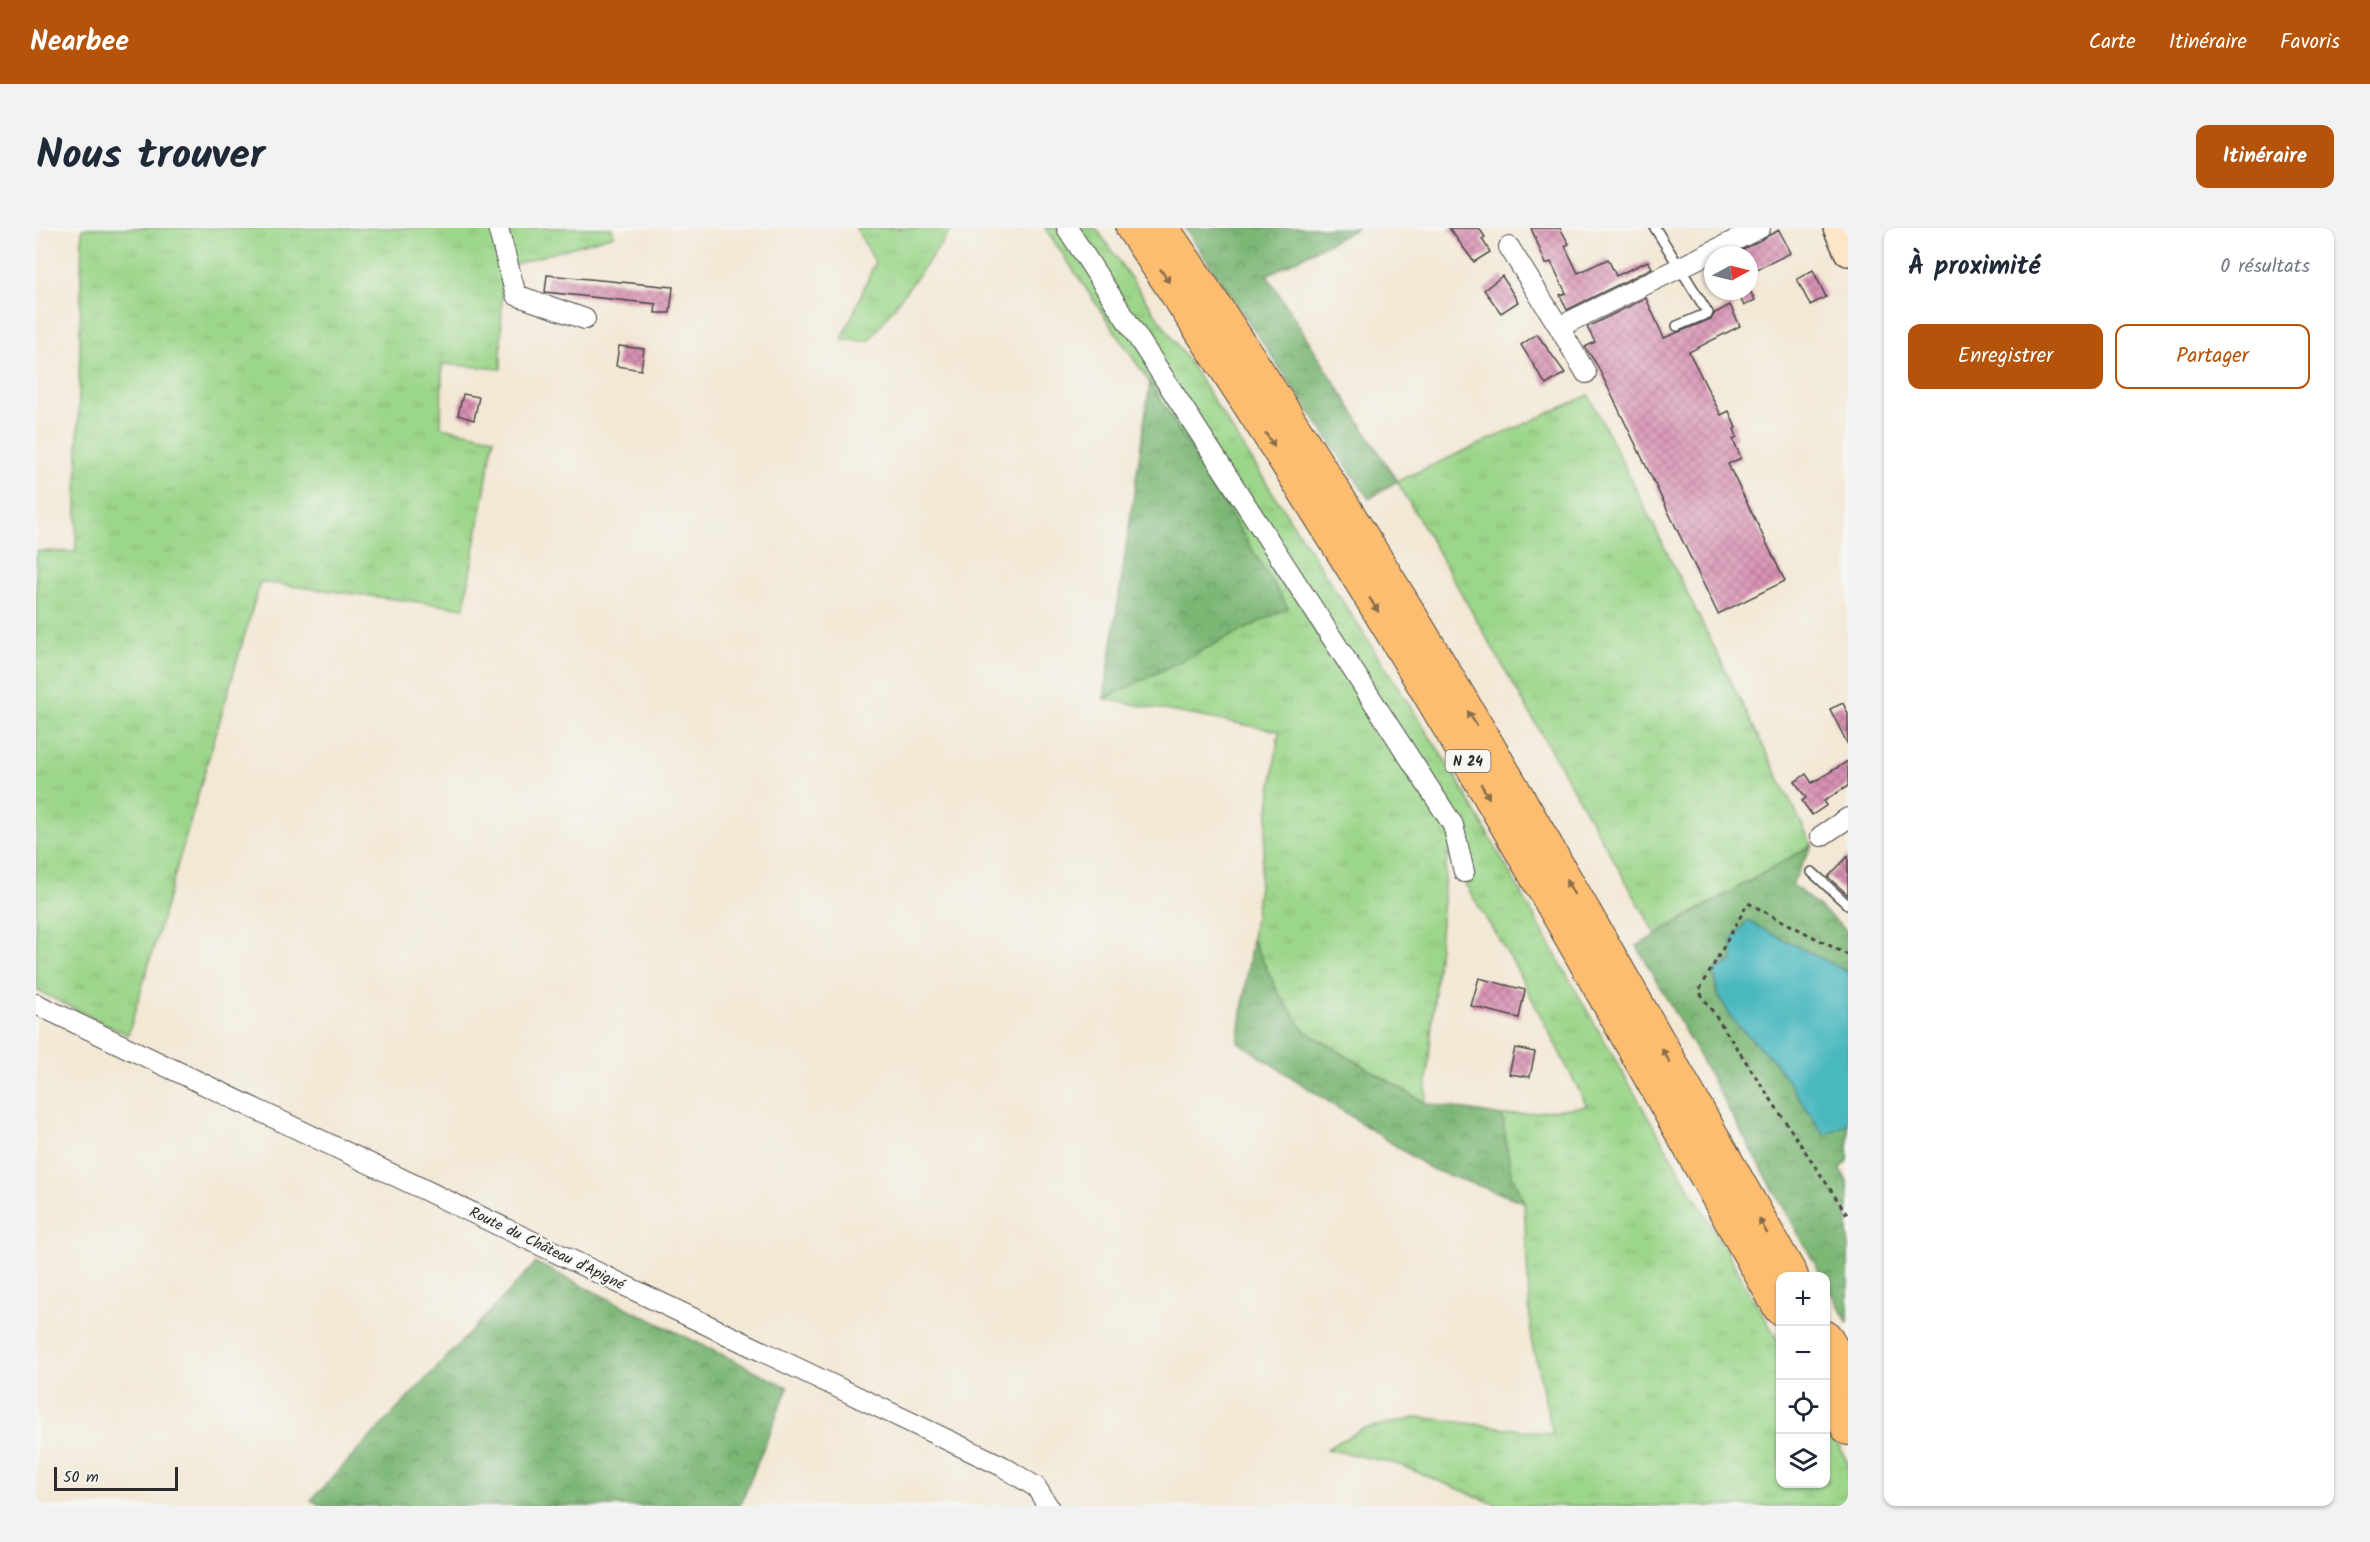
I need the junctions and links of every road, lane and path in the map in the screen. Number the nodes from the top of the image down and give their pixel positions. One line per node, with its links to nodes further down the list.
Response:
1 (498, 228): 11 (street)
2 (1067, 228): 17 (street)
3 (1132, 228): 24 (highway, N 24, one-way to 24)
4 (1163, 228): 23 (highway, N 24, one-way to 4)
5 (1655, 228): 10 (lane)
6 (1760, 228): 10 (street)
7 (1837, 228): 9 (main road)
8 (1509, 247): 13 (street)
9 (1848, 252)
10 (1679, 269): 12 (lane); 13 (street)
11 (585, 320)
12 (1677, 326)
13 (1559, 327): 14 (street)
14 (1586, 373)
15 (1848, 818): 16 (street)
16 (1821, 836)
17 (1464, 872)
18 (1812, 872): 19 (lane)
19 (1848, 905)
20 (1848, 955): 22 (path)
21 (36, 1004): 29 (street, Route du Château d'Apigné)
22 (1848, 1216)
23 (1790, 1272)
24 (1776, 1302)
25 (1830, 1343): 26 (highway)
26 (1848, 1376)
27 (1830, 1396): 28 (highway)
28 (1848, 1429)
29 (1048, 1506)

